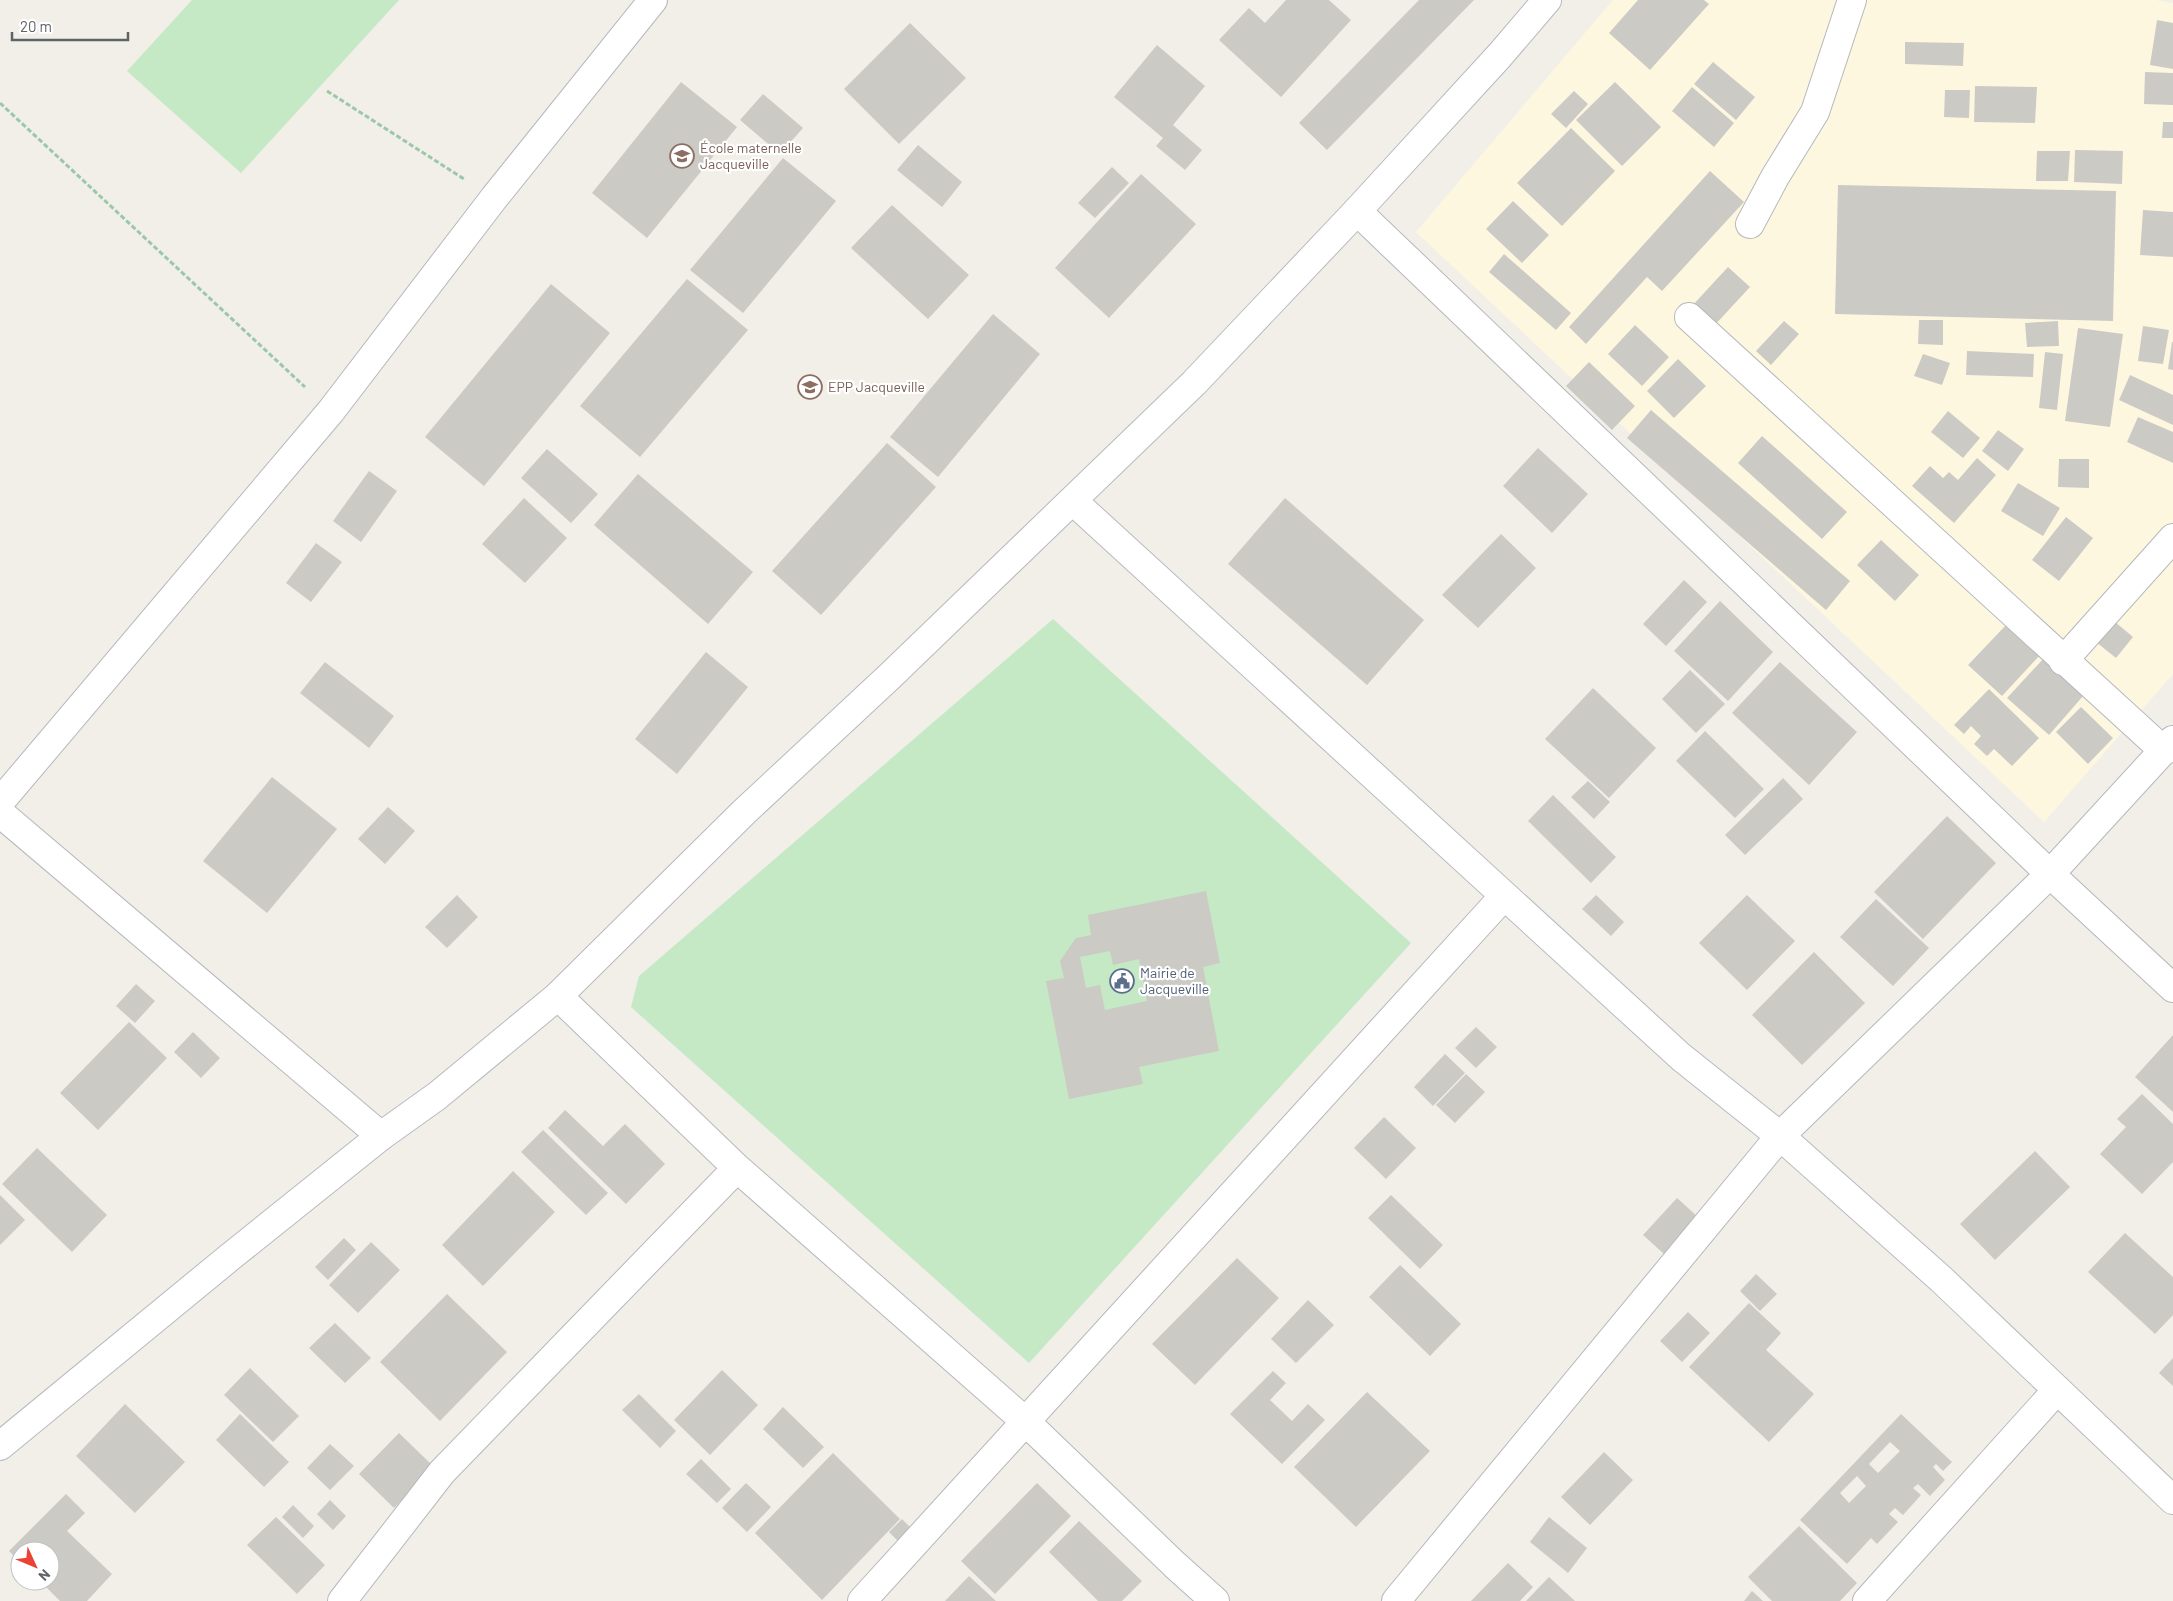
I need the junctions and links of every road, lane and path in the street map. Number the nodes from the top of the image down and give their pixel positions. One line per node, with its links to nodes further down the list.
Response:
1 (653, 0): 6 (street)
2 (1547, 0): 7 (street)
3 (1852, 0): 8 (street)
4 (327, 91): 6 (path)
5 (0, 103): 10 (path)
6 (494, 198): 10 (street)
7 (1356, 212): 11 (street); 17 (street)
8 (1750, 224)
9 (1689, 317): 13 (street)
10 (331, 411): 15 (street)
11 (1073, 501): 18 (street); 20 (street)
12 (2173, 538): 13 (street)
13 (2064, 661): 14 (street)
14 (2168, 746): 17 (street)
15 (0, 802)
16 (0, 813): 21 (street)
17 (2050, 874): 19 (street); 22 (street)
18 (1504, 896): 22 (street); 25 (street)
19 (2173, 988)
20 (558, 996): 21 (street); 23 (street)
21 (381, 1136): 26 (street)
22 (1780, 1136): 24 (street); 31 (street)
23 (737, 1168): 25 (street); 28 (street)
24 (2057, 1390): 27 (street); 32 (street)
25 (1026, 1422): 29 (street); 30 (street)
26 (0, 1446)
27 (2173, 1500)
28 (342, 1601)
29 (862, 1601)
30 (1215, 1601)
31 (1396, 1601)
32 (1867, 1601)

